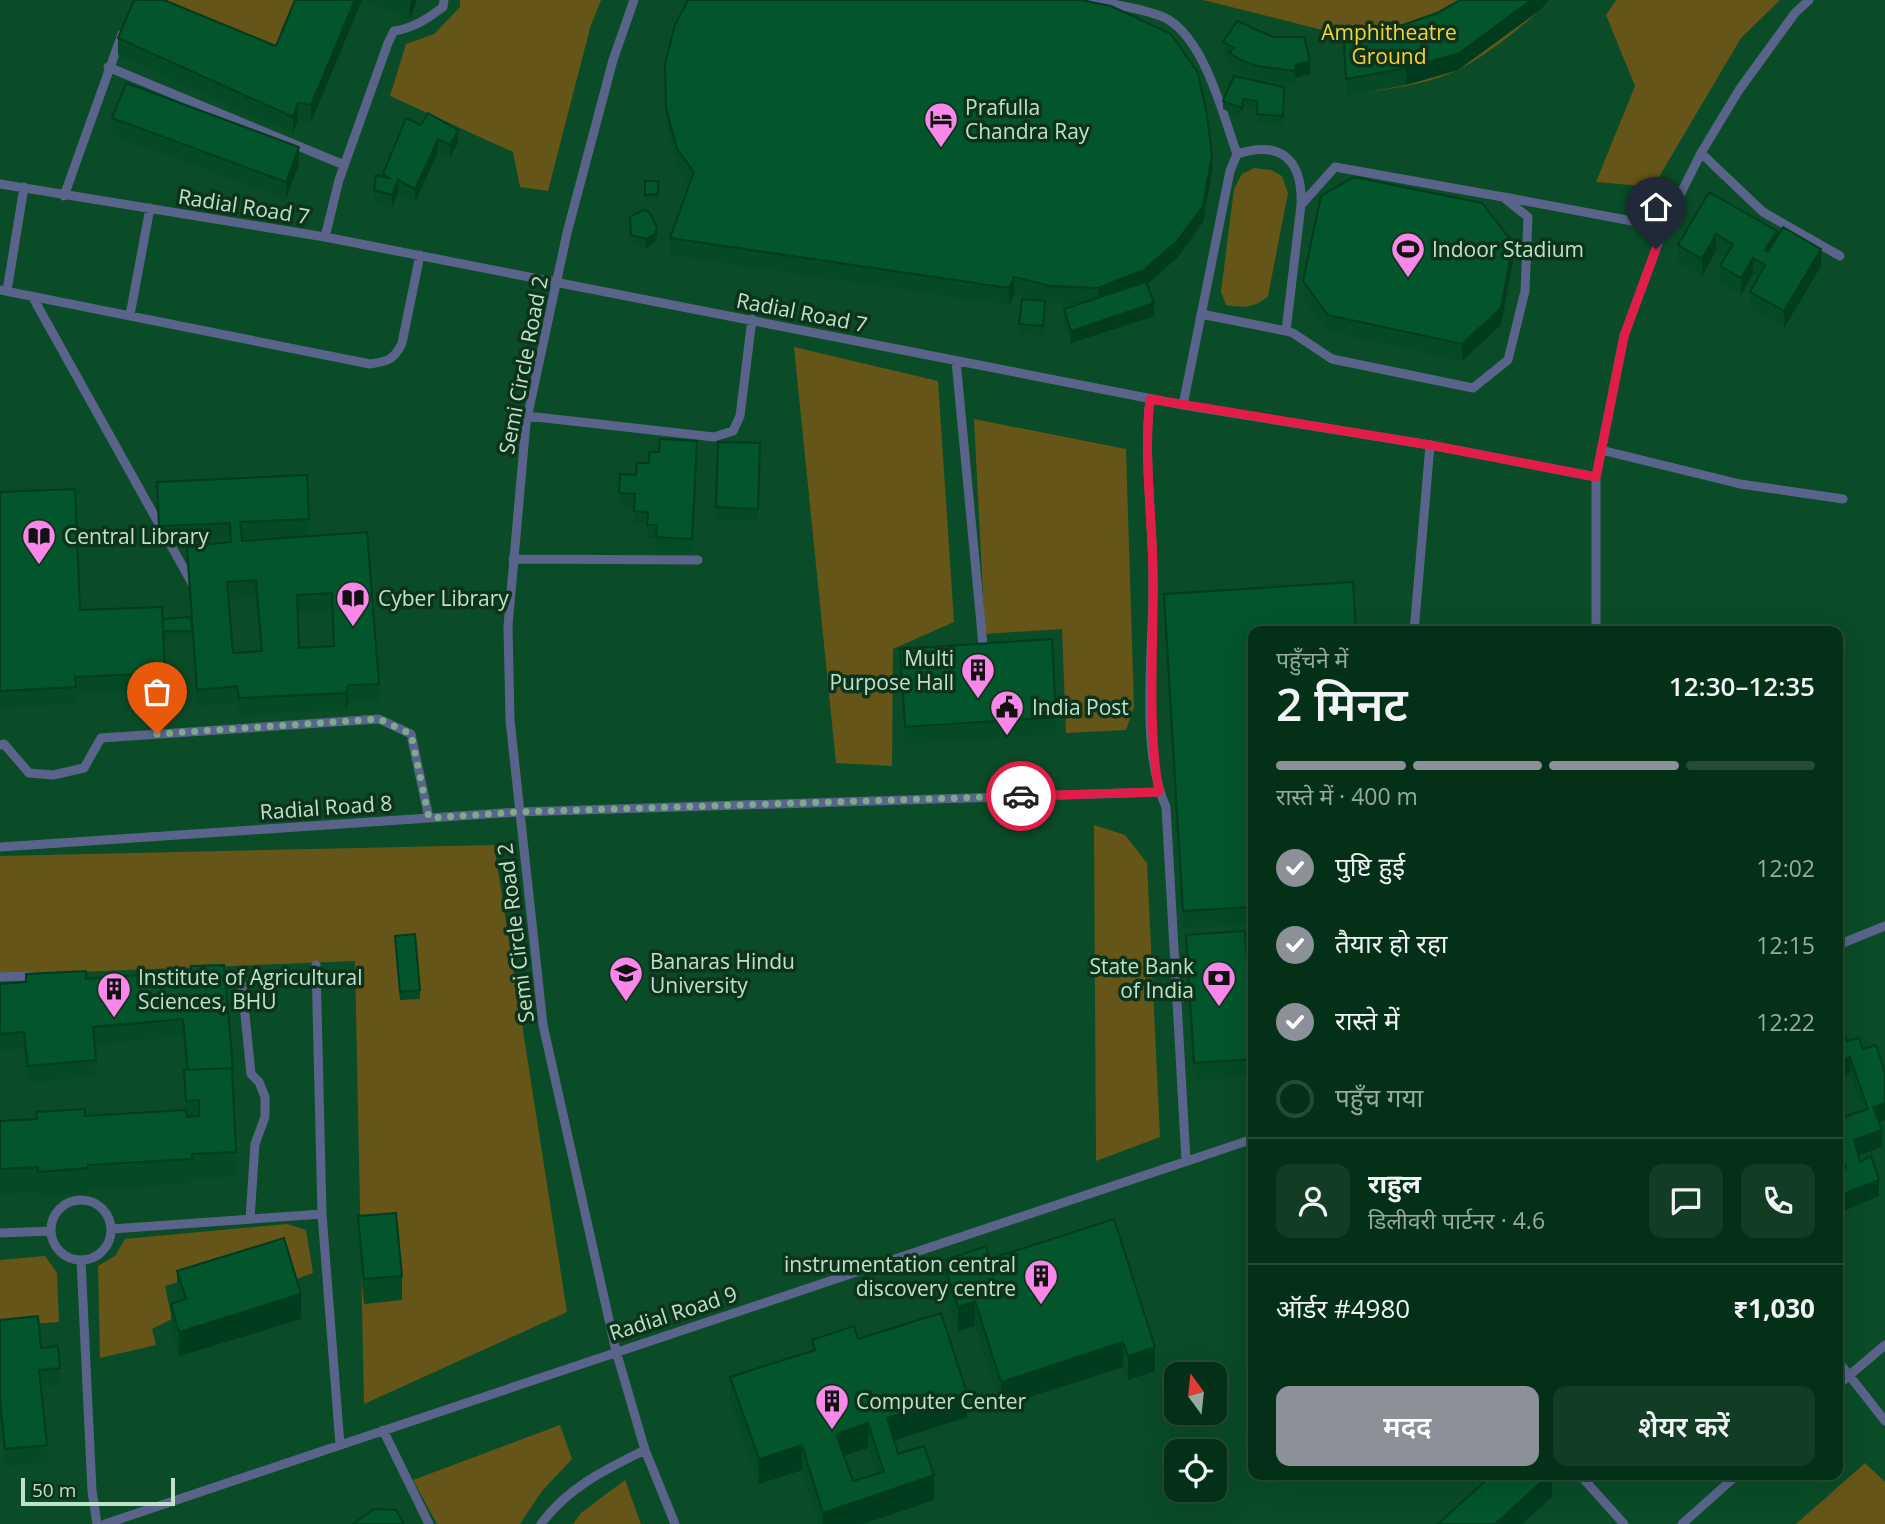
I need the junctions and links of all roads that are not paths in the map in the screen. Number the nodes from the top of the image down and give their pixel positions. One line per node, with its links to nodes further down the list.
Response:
1 (444, 0): 9 (lane)
2 (634, 0): 20 (lane, Semi Circle Road 2)
3 (1093, 0): 8 (lane)
4 (1809, 0): 7 (lane)
5 (126, 22): 6 (lane)
6 (108, 67): 9 (lane); 12 (lane)
7 (1701, 153): 16 (lane); 19 (lane)
8 (1237, 154): 14 (lane); 23 (lane)
9 (344, 165): 17 (lane)
10 (0, 184): 11 (lane, Radial Road 7)
11 (24, 187): 12 (lane, Radial Road 7); 21 (lane)
12 (64, 196): 15 (lane, Radial Road 7)
13 (1503, 197): 14 (lane); 16 (lane); 26 (lane)
14 (1301, 205): 26 (lane)
15 (150, 208): 17 (lane, Radial Road 7); 24 (lane)
16 (1664, 228): 32 (lane)
17 (325, 237): 18 (lane, Radial Road 7)
18 (420, 255): 20 (lane, Radial Road 7); 24 (lane)
19 (1840, 256)
20 (556, 284): 25 (lane, Radial Road 7); 30 (lane, Semi Circle Road 2)
21 (4, 290): 22 (lane)
22 (32, 296): 24 (lane); 37 (lane)
23 (1201, 314): 26 (lane); 29 (lane)
24 (130, 315)
25 (752, 319): 27 (lane, Radial Road 7); 30 (lane)
26 (1286, 331)
27 (956, 361): 28 (lane, Radial Road 7); 40 (lane)
28 (1150, 399): 29 (lane, Radial Road 7); 42 (lane)
29 (1183, 405): 31 (lane, Radial Road 7)
30 (527, 416): 35 (lane, Semi Circle Road 2)
31 (1430, 445): 33 (lane, Radial Road 7); 38 (lane)
32 (1601, 450): 33 (lane); 34 (lane)
33 (1596, 477): 39 (lane)
34 (1843, 499)
35 (513, 559): 36 (lane); 43 (lane, Semi Circle Road 2)
36 (698, 560)
37 (195, 589)
38 (1415, 626)
39 (1596, 626)
40 (983, 645)
41 (0, 745): 44 (lane)
42 (1159, 792): 43 (lane, Radial Road 8); 51 (lane)
43 (519, 812): 44 (lane, Radial Road 8); 65 (lane, Semi Circle Road 2)
44 (429, 818): 45 (lane, Radial Road 8)
45 (0, 847)
46 (1885, 926): 50 (lane)
47 (1248, 938): 48 (lane)
48 (1227, 940)
49 (1187, 943): 51 (lane)
50 (1843, 943)
51 (1174, 944): 57 (lane)
52 (316, 965): 58 (lane)
53 (31, 976): 54 (lane)
54 (0, 977)
55 (242, 985): 59 (lane)
56 (1248, 1141): 57 (lane, Radial Road 9)
57 (1186, 1161): 65 (lane, Radial Road 9)
58 (322, 1214): 59 (lane); 71 (lane)
59 (250, 1219): 60 (lane)
60 (112, 1229): 61 (lane); 63 (lane)
61 (51, 1231): 62 (lane); 63 (lane)
62 (0, 1233)
63 (81, 1260): 75 (lane)
64 (1885, 1345): 67 (lane)
65 (616, 1351): 70 (lane, Radial Road 9); 72 (lane, Semi Circle Road 2)
66 (1843, 1370): 67 (lane)
67 (1847, 1377): 68 (lane); 69 (lane)
68 (1843, 1381)
69 (1885, 1421)
70 (383, 1430): 71 (lane, Radial Road 9); 77 (lane)
71 (340, 1445): 76 (lane, Radial Road 9)
72 (645, 1450): 78 (lane); 79 (lane, Semi Circle Road 2)
73 (1584, 1480): 80 (lane)
74 (1731, 1480): 81 (lane)
75 (97, 1524)
76 (105, 1524)
77 (429, 1524)
78 (541, 1524)
79 (675, 1524)
80 (1624, 1524)
81 (1682, 1524)

